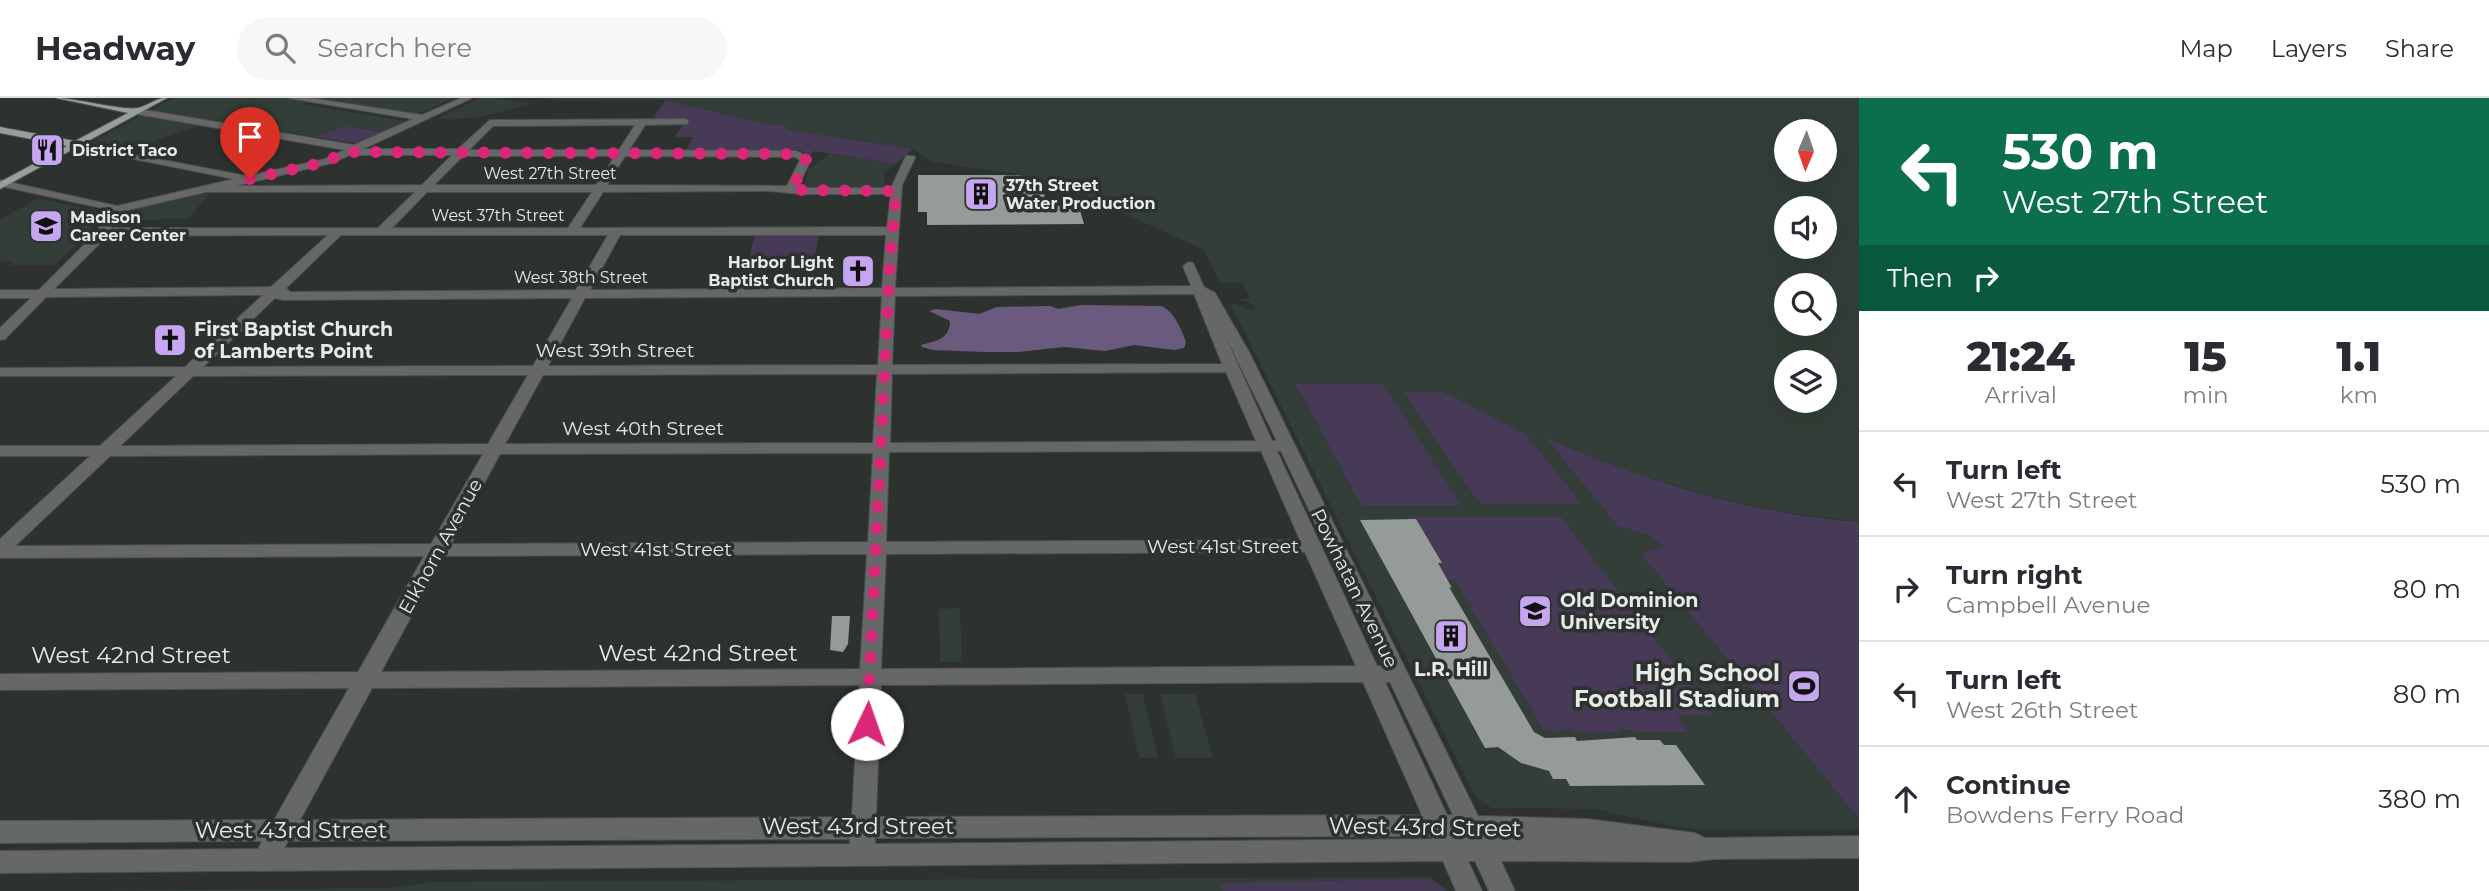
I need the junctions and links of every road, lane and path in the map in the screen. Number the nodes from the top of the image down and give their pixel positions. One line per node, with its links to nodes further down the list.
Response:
1 (60, 98): 5 (main road)
2 (163, 98): 5 (main road)
3 (292, 98): 6 (street)
4 (468, 98): 6 (street)
5 (139, 111): 10 (main road); 11 (street)
6 (423, 118): 11 (street)
7 (642, 122): 8 (street); 12 (street); 13 (street)
8 (685, 122)
9 (0, 130): 10 (main road)
10 (78, 145): 15 (street); 16 (main road)
11 (354, 151): 12 (street); 15 (street)
12 (459, 153): 13 (street); 19 (street)
13 (622, 153): 17 (street); 20 (street)
14 (910, 158): 21 (street)
15 (250, 179): 18 (street)
16 (2, 185): 22 (street)
17 (600, 188): 19 (street, West 27th Street); 20 (street, West 27th Street); 25 (street)
18 (204, 189): 19 (street, West 27th Street); 22 (street)
19 (424, 189): 24 (street)
20 (792, 190): 21 (street, West 27th Street)
21 (896, 191): 27 (street)
22 (115, 210): 28 (street)
23 (339, 231): 24 (street, West 37th Street); 28 (street, West 37th Street); 33 (street)
24 (382, 231): 25 (street, West 37th Street)
25 (572, 231): 26 (street, West 37th Street)
26 (616, 231): 27 (street, West 37th Street); 31 (street, Elkhorn Avenue)
27 (892, 231): 32 (street)
28 (103, 232): 35 (street)
29 (1189, 265): 30 (street, Powhatan Avenue)
30 (1200, 290): 32 (street, West 38th Street); 38 (street, Powhatan Avenue); 43 (street, Powhatan Avenue)
31 (581, 292): 32 (street, West 38th Street); 33 (street, West 38th Street); 39 (street, Elkhorn Avenue)
32 (889, 292): 37 (street)
33 (273, 293): 35 (street, West 38th Street); 40 (street)
34 (0, 294): 35 (street, West 38th Street)
35 (40, 294): 36 (street)
36 (0, 336)
37 (885, 368): 38 (street, West 39th Street); 39 (street, West 39th Street); 44 (street)
38 (1231, 368): 42 (street, Powhatan Avenue)
39 (538, 370): 40 (street, West 39th Street); 45 (street, Elkhorn Avenue)
40 (191, 371): 41 (street, West 39th Street); 47 (street)
41 (0, 372)
42 (1266, 446): 43 (street, West 40th Street); 44 (street, West 40th Street); 48 (street, Powhatan Avenue)
43 (1287, 446): 52 (street, Powhatan Avenue)
44 (881, 448): 45 (street, West 40th Street); 49 (street)
45 (495, 450): 47 (street, West 40th Street); 50 (street, Elkhorn Avenue)
46 (0, 451): 47 (street, West 40th Street)
47 (104, 451): 51 (street)
48 (1312, 546): 49 (street, West 41st Street); 53 (street, Powhatan Avenue)
49 (877, 548): 50 (street, West 41st Street); 54 (street)
50 (438, 549): 51 (street, West 41st Street); 55 (street, Elkhorn Avenue)
51 (0, 550)
52 (1397, 674): 53 (street, West 42nd Street); 59 (street, Powhatan Avenue)
53 (1370, 675): 54 (street, West 42nd Street); 58 (street, Powhatan Avenue)
54 (870, 678): 55 (street, West 42nd Street); 57 (street)
55 (366, 681): 56 (street, West 42nd Street); 60 (street, Elkhorn Avenue)
56 (0, 682)
57 (863, 826): 58 (street, West 43rd Street); 60 (street, West 43rd Street); 66 (street)
58 (1439, 826): 59 (street, West 43rd Street); 64 (street, Powhatan Avenue)
59 (1471, 827): 63 (street, West 43rd Street); 65 (street, Powhatan Avenue)
60 (281, 830): 61 (street, West 43rd Street); 67 (street, Elkhorn Avenue)
61 (0, 832)
62 (1859, 847): 63 (street, West 43rd Street)
63 (1715, 848): 65 (street, West 43rd Street)
64 (1451, 850): 65 (street, West 43rd Street); 66 (street, West 43rd Street); 69 (street, Powhatan Avenue)
65 (1483, 850): 70 (street, Powhatan Avenue)
66 (862, 856): 67 (street, West 43rd Street)
67 (264, 861): 68 (street, West 43rd Street)
68 (0, 862)
69 (1469, 891)
70 (1502, 891)

